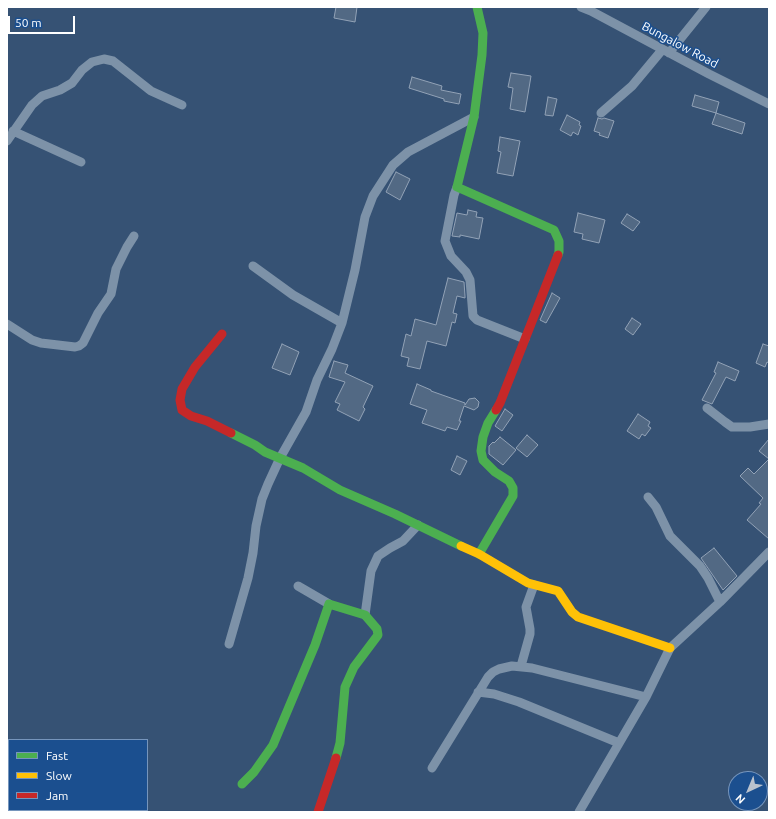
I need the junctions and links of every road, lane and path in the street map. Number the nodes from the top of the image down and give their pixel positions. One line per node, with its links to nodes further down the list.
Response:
1 (477, 7): 8 (street)
2 (580, 7): 4 (street, Bungalow Road)
3 (706, 7): 4 (street)
4 (665, 52): 5 (street, Bungalow Road); 7 (street)
5 (769, 104)
6 (182, 105): 9 (street)
7 (601, 113)
8 (474, 117): 12 (street); 15 (street)
9 (13, 131): 10 (street); 11 (street)
10 (7, 141)
11 (81, 162)
12 (457, 187): 18 (street); 18 (street)
13 (134, 236): 16 (street)
14 (253, 266): 15 (street)
15 (342, 323): 21 (street)
16 (7, 324)
17 (222, 334): 21 (street)
18 (525, 339): 25 (street)
19 (707, 408): 20 (street)
20 (769, 424)
21 (280, 458): 23 (street); 31 (street)
22 (648, 497): 28 (street)
23 (418, 525): 25 (street); 30 (street)
24 (769, 552): 28 (street)
25 (479, 554): 26 (street)
26 (534, 585): 32 (street); 33 (street)
27 (298, 586): 29 (street)
28 (720, 602): 32 (street)
29 (329, 604): 30 (street); 38 (street)
30 (365, 615): 39 (street)
31 (229, 644)
32 (670, 648): 35 (street)
33 (521, 666): 34 (street); 35 (street)
34 (478, 692): 36 (street); 37 (street)
35 (646, 697): 36 (street)
36 (619, 743): 40 (street)
37 (432, 768)
38 (242, 784)
39 (318, 812)
40 (579, 812)

